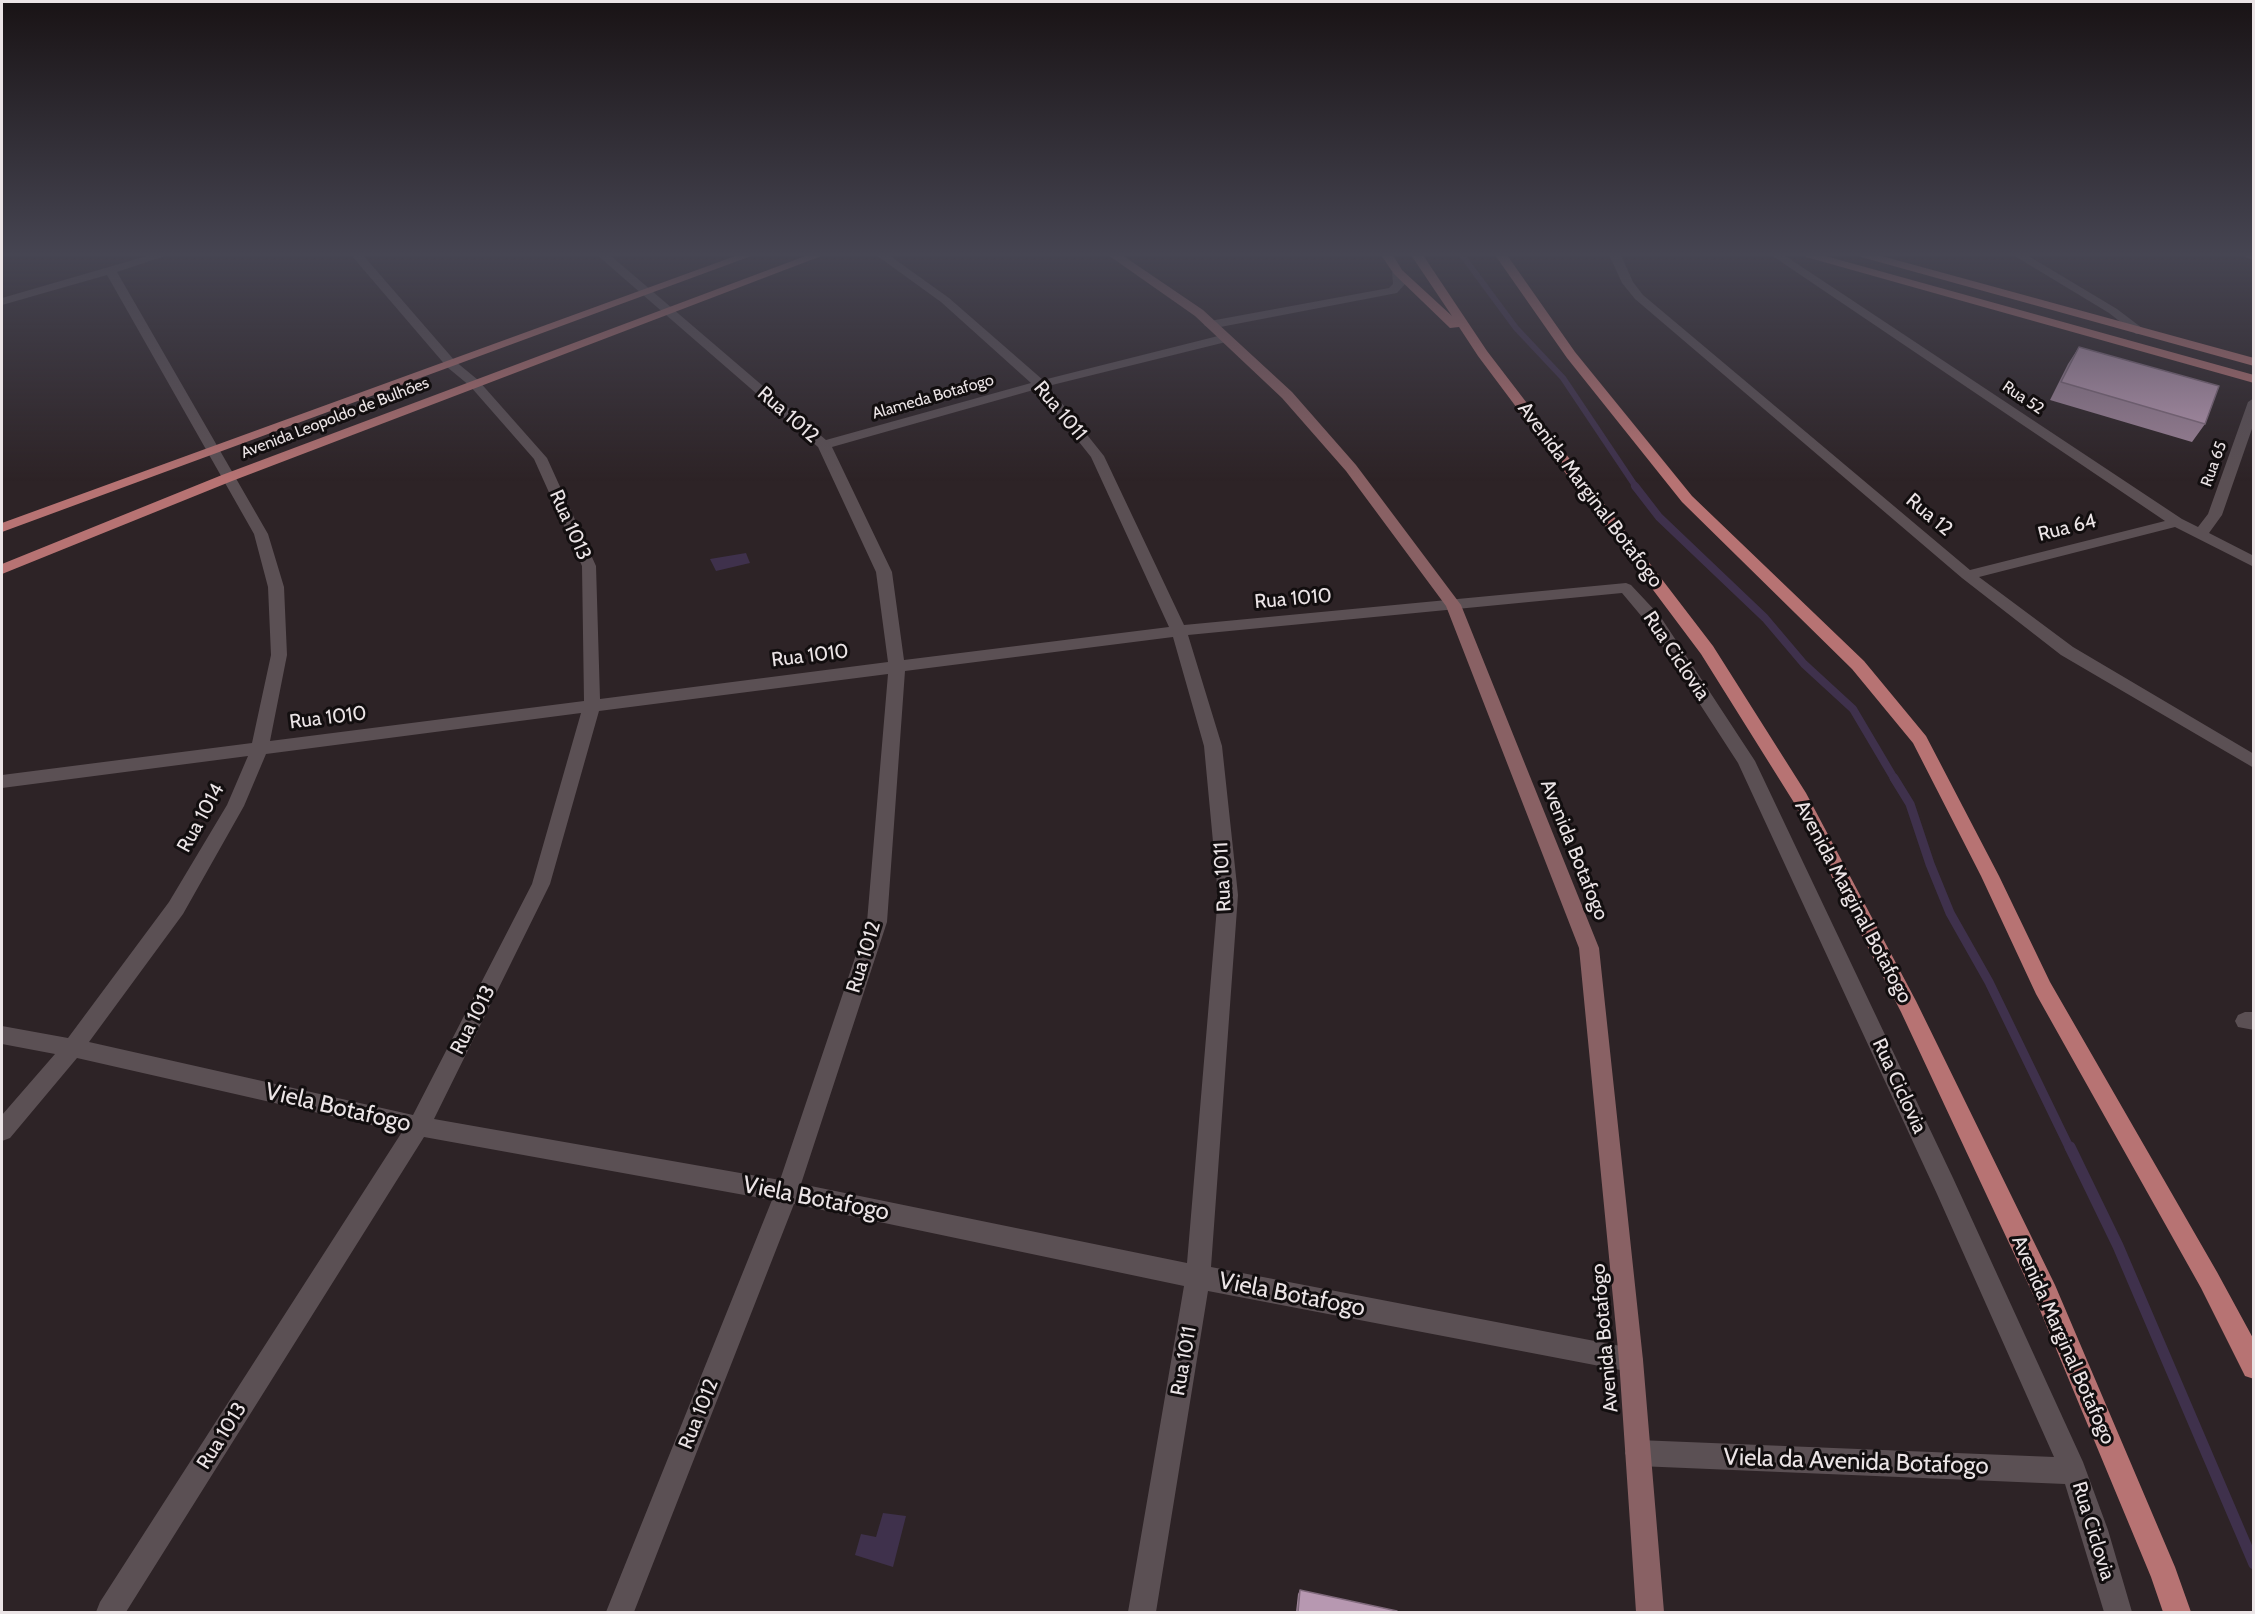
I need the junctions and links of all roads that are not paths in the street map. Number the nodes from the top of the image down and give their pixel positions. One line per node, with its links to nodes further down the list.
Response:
1 (145, 330): 24 (street, Rua 1014)
2 (422, 330): 18 (street, Rua 1013)
3 (543, 330): 18 (main road, Avenida Leopoldo de Bulhões)
4 (615, 330): 20 (main road, Avenida Leopoldo de Bulhões)
5 (690, 330): 23 (street, Rua 1012)
6 (979, 330): 21 (street, Rua 1011)
7 (1217, 330): 15 (street, Avenida Botafogo)
8 (1458, 330): 16 (main road)
9 (1467, 330): 16 (main road, Avenida Marginal Botafogo)
10 (1554, 330): 47 (main road)
11 (1678, 330): 31 (street, Rua 12)
12 (1890, 330): 26 (street, Rua 52)
13 (2079, 330): 19 (main road)
14 (2140, 331): 17 (main road)
15 (1226, 338): 21 (street, Alameda Botafogo); 33 (street, Avenida Botafogo)
16 (1482, 353): 55 (main road, Avenida Marginal Botafogo)
17 (2253, 362)
18 (451, 364): 20 (street, Rua 1013); 24 (main road, Avenida Leopoldo de Bulhões)
19 (2253, 379)
20 (474, 383): 25 (main road, Avenida Leopoldo de Bulhões); 36 (street, Rua 1013)
21 (1040, 384): 23 (street, Alameda Botafogo); 34 (street, Rua 1011)
22 (2253, 402): 28 (street, Rua 65)
23 (824, 445): 35 (street, Rua 1012)
24 (213, 450): 25 (street, Rua 1014); 27 (main road, Avenida Leopoldo de Bulhões)
25 (226, 478): 30 (main road, Avenida Leopoldo de Bulhões); 37 (street, Rua 1014)
26 (2177, 522): 28 (street, Rua 52); 31 (street, Rua 64)
27 (2, 528)
28 (2200, 534): 29 (street, Rua 52)
29 (2253, 562)
30 (2, 569)
31 (1967, 575): 38 (street, Rua 12)
32 (1626, 588): 33 (street, Rua 1010); 49 (street, Rua Ciclovia)
33 (1453, 605): 34 (street, Rua 1010); 46 (street, Avenida Botafogo)
34 (1179, 631): 35 (street, Rua 1010); 45 (street, Rua 1011)
35 (897, 666): 36 (street, Rua 1010); 44 (street, Rua 1012)
36 (592, 705): 37 (street, Rua 1010); 42 (street, Rua 1013)
37 (260, 748): 39 (street, Rua 1010); 41 (street, Rua 1014)
38 (2253, 762)
39 (2, 781)
40 (2, 1035): 41 (street, Viela Botafogo)
41 (73, 1048): 42 (street, Viela Botafogo); 43 (street, Rua 1014)
42 (419, 1126): 44 (street, Viela Botafogo); 50 (street, Rua 1013)
43 (2, 1131)
44 (787, 1192): 45 (street, Viela Botafogo); 51 (street, Rua 1012)
45 (1198, 1277): 46 (street, Viela Botafogo); 52 (street, Rua 1011)
46 (1631, 1360): 48 (street, Avenida Botafogo)
47 (2253, 1367)
48 (1638, 1453): 49 (street, Viela da Avenida Botafogo); 53 (street, Avenida Botafogo)
49 (2074, 1471): 54 (street, Rua Ciclovia)
50 (110, 1612)
51 (620, 1612)
52 (1142, 1612)
53 (1650, 1612)
54 (2118, 1612)
55 (2177, 1612)

